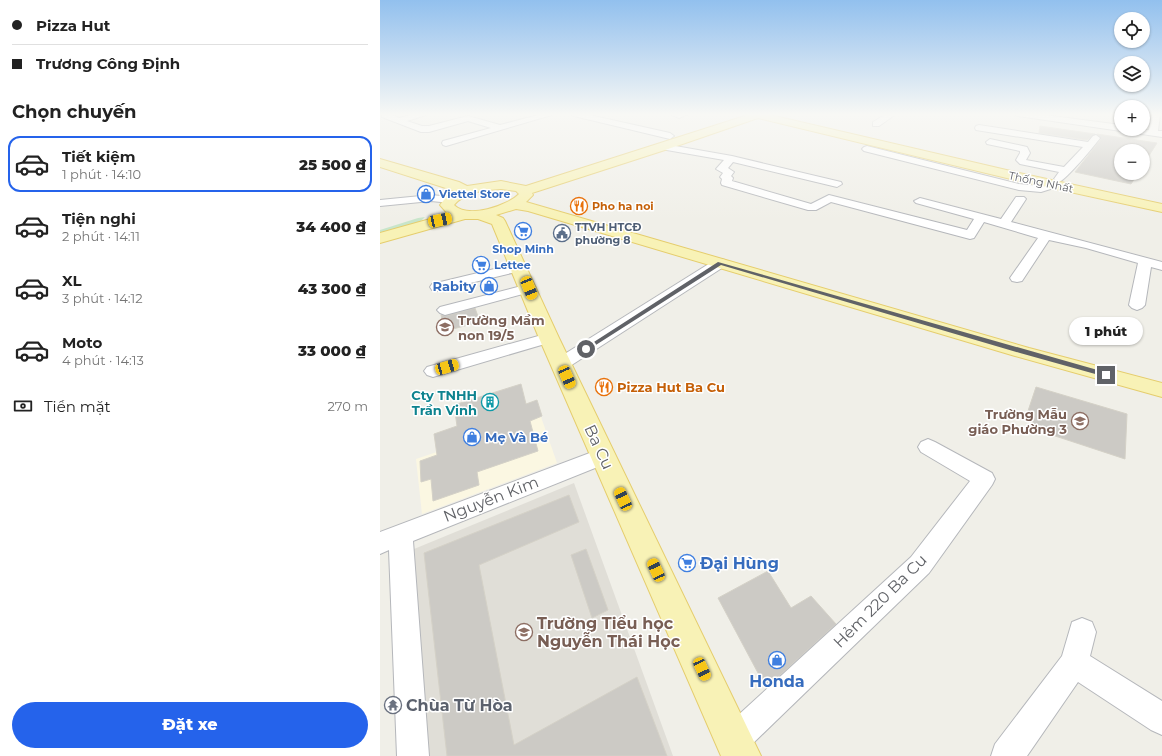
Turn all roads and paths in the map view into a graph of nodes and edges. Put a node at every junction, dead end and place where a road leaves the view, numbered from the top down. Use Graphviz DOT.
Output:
graph roads {
  1 [pos="635,149"];
  2 [pos="657,149"];
  3 [pos="677,149"];
  4 [pos="868,149"];
  5 [pos="914,149"];
  6 [pos="1022,149"];
  7 [pos="1087,149"];
  8 [pos="732,159"];
  9 [pos="380,163"];
  10 [pos="1060,178"];
  11 [pos="837,184"];
  12 [pos="466,191"];
  13 [pos="518,194"];
  14 [pos="1020,199"];
  15 [pos="1162,200"];
  16 [pos="920,201"];
  17 [pos="449,202"];
  18 [pos="380,203"];
  19 [pos="1162,208"];
  20 [pos="472,214"];
  21 [pos="981,217"];
  22 [pos="1004,224"];
  23 [pos="380,226"];
  24 [pos="1046,236"];
  25 [pos="380,238"];
  26 [pos="1145,261"];
  27 [pos="720,263"];
  28 [pos="1162,266"];
  29 [pos="524,277"];
  30 [pos="1017,278"];
  31 [pos="437,287"];
  32 [pos="1137,305"];
  33 [pos="445,310"];
  34 [pos="549,338"];
  35 [pos="561,364"];
  36 [pos="433,371"];
  37 [pos="1162,390"];
  38 [pos="928,447"];
  39 [pos="603,456"];
  40 [pos="390,539"];
  41 [pos="1082,632"];
  42 [pos="1074,663"];
  43 [pos="1162,719"];
  44 [pos="738,748"];
  45 [pos="413,756"];
  46 [pos="1008,756"];
  1 -- 13 [label="main road"];
  2 -- 13 [label="main road"];
  3 -- 8 [label="street"];
  4 -- 10 [label="street"];
  5 -- 10 [label="main road, Thống Nhất"];
  6 -- 10 [label="street"];
  7 -- 10 [label="street"];
  8 -- 11 [label="street"];
  8 -- 21 [label="street"];
  9 -- 12 [label="main road"];
  10 -- 15 [label="main road, Thống Nhất"];
  10 -- 19 [label="main road, Thống Nhất"];
  12 -- 13 [label="main road"];
  12 -- 17 [label="main road"];
  13 -- 20 [label="main road"];
  13 -- 27 [label="main road"];
  14 -- 22 [label="street"];
  16 -- 21 [label="street"];
  17 -- 18 [label="street"];
  17 -- 20 [label="main road, Ba Cu"];
  17 -- 23 [label="main road"];
  20 -- 25 [label="main road"];
  20 -- 29 [label="main road, Ba Cu"];
  21 -- 22 [label="street"];
  22 -- 24 [label="street"];
  24 -- 26 [label="street"];
  24 -- 30 [label="street"];
  26 -- 28 [label="street"];
  26 -- 32 [label="street"];
  27 -- 35 [label="street"];
  27 -- 37 [label="main road"];
  29 -- 31 [label="street"];
  29 -- 33 [label="street"];
  29 -- 34 [label="main road, Ba Cu"];
  34 -- 35 [label="main road, Ba Cu"];
  34 -- 36 [label="street"];
  35 -- 39 [label="main road, Ba Cu"];
  38 -- 44 [label="street, Hẻm 220 Ba Cu"];
  39 -- 40 [label="street, Nguyễn Kim"];
  39 -- 44 [label="main road, Ba Cu"];
  40 -- 45 [label="street"];
  41 -- 42 [label="street"];
  42 -- 43 [label="street"];
  42 -- 46 [label="street"];
}
